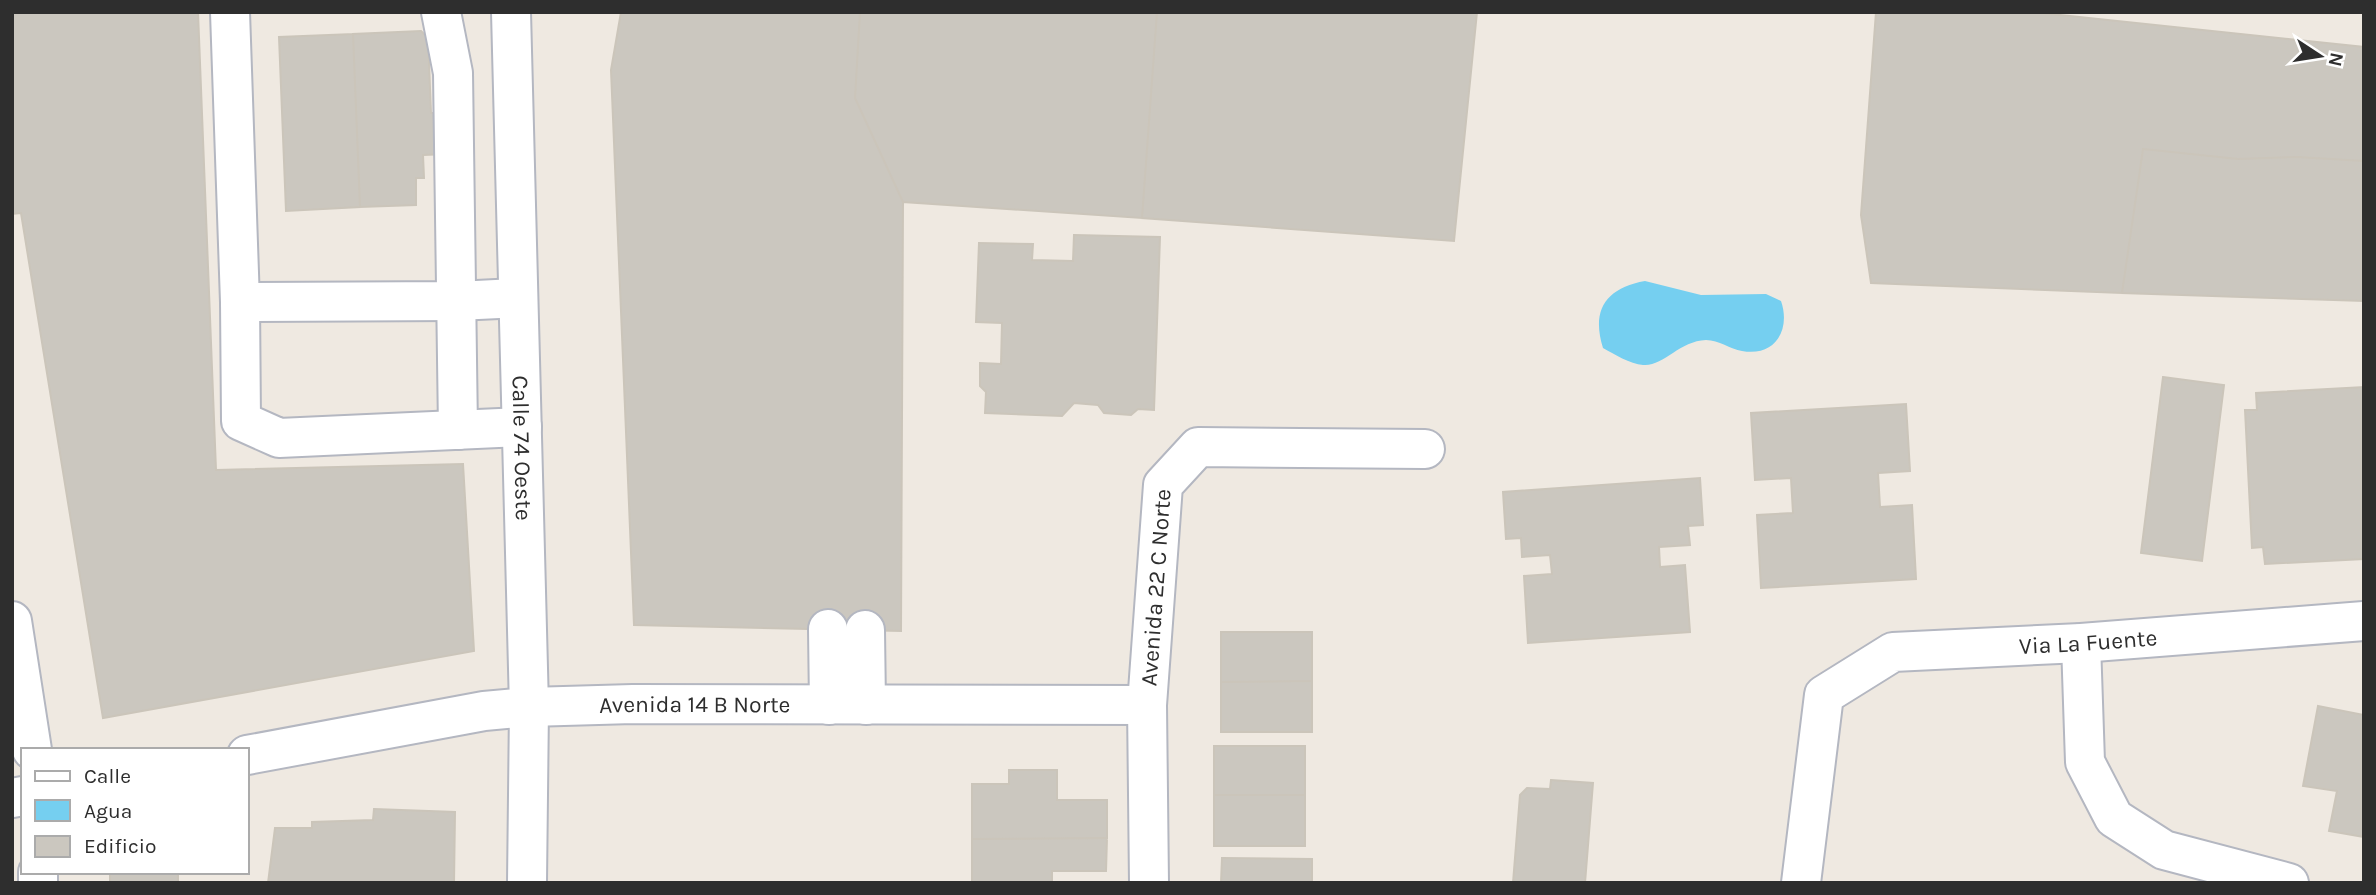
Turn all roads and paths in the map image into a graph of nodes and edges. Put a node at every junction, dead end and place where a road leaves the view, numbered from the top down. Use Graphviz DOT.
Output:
graph roads {
  1 [pos="230,12"];
  2 [pos="441,12"];
  3 [pos="511,12"];
  4 [pos="518,298"];
  5 [pos="457,301"];
  6 [pos="240,302"];
  7 [pos="522,427"];
  8 [pos="458,430"];
  9 [pos="1425,449"];
  10 [pos="12,621"];
  11 [pos="2364,621"];
  12 [pos="847,630"];
  13 [pos="2081,643"];
  14 [pos="847,705"];
  15 [pos="1147,705"];
  16 [pos="528,707"];
  17 [pos="32,748"];
  18 [pos="248,755"];
  19 [pos="527,883"];
  20 [pos="1149,883"];
  21 [pos="1801,883"];
  22 [pos="2289,883"];
  1 -- 6 [label="street"];
  2 -- 5 [label="street"];
  3 -- 4 [label="street, Calle 74 Oeste"];
  4 -- 5 [label="street"];
  4 -- 7 [label="street, Calle 74 Oeste"];
  5 -- 6 [label="street"];
  5 -- 8 [label="street"];
  6 -- 8 [label="street"];
  7 -- 8 [label="street"];
  7 -- 16 [label="street, Calle 74 Oeste"];
  9 -- 15 [label="street, Avenida 22 C Norte"];
  10 -- 17 [label="street"];
  11 -- 13 [label="street, Via La Fuente"];
  12 -- 14 [label="street"];
  13 -- 21 [label="street, Via La Fuente"];
  13 -- 22 [label="street"];
  14 -- 15 [label="street, Avenida 14 B Norte"];
  14 -- 16 [label="street, Avenida 14 B Norte"];
  15 -- 20 [label="street, Avenida 22 C Norte"];
  16 -- 18 [label="street, Avenida 14 B Norte"];
  16 -- 19 [label="street, Calle 74 Oeste"];
}
